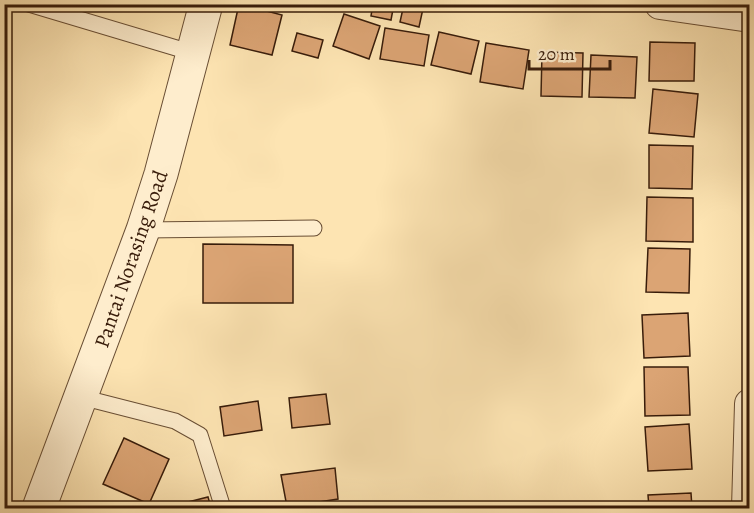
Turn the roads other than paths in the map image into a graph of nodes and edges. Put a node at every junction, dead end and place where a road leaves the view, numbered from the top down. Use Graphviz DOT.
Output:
graph roads {
  1 [pos="29,4"];
  2 [pos="206,4"];
  3 [pos="660,4"];
  4 [pos="750,17"];
  5 [pos="193,53"];
  6 [pos="314,228"];
  7 [pos="143,230"];
  8 [pos="81,397"];
  9 [pos="750,404"];
  10 [pos="748,494"];
  11 [pos="39,508"];
  12 [pos="223,508"];
  1 -- 5 [label="lane"];
  2 -- 5 [label="street, Pantai Norasing Road"];
  3 -- 4 [label="street"];
  5 -- 7 [label="street, Pantai Norasing Road"];
  6 -- 7 [label="lane"];
  7 -- 8 [label="street, Pantai Norasing Road"];
  8 -- 11 [label="street, Pantai Norasing Road"];
  8 -- 12 [label="lane"];
  9 -- 10 [label="street"];
}
